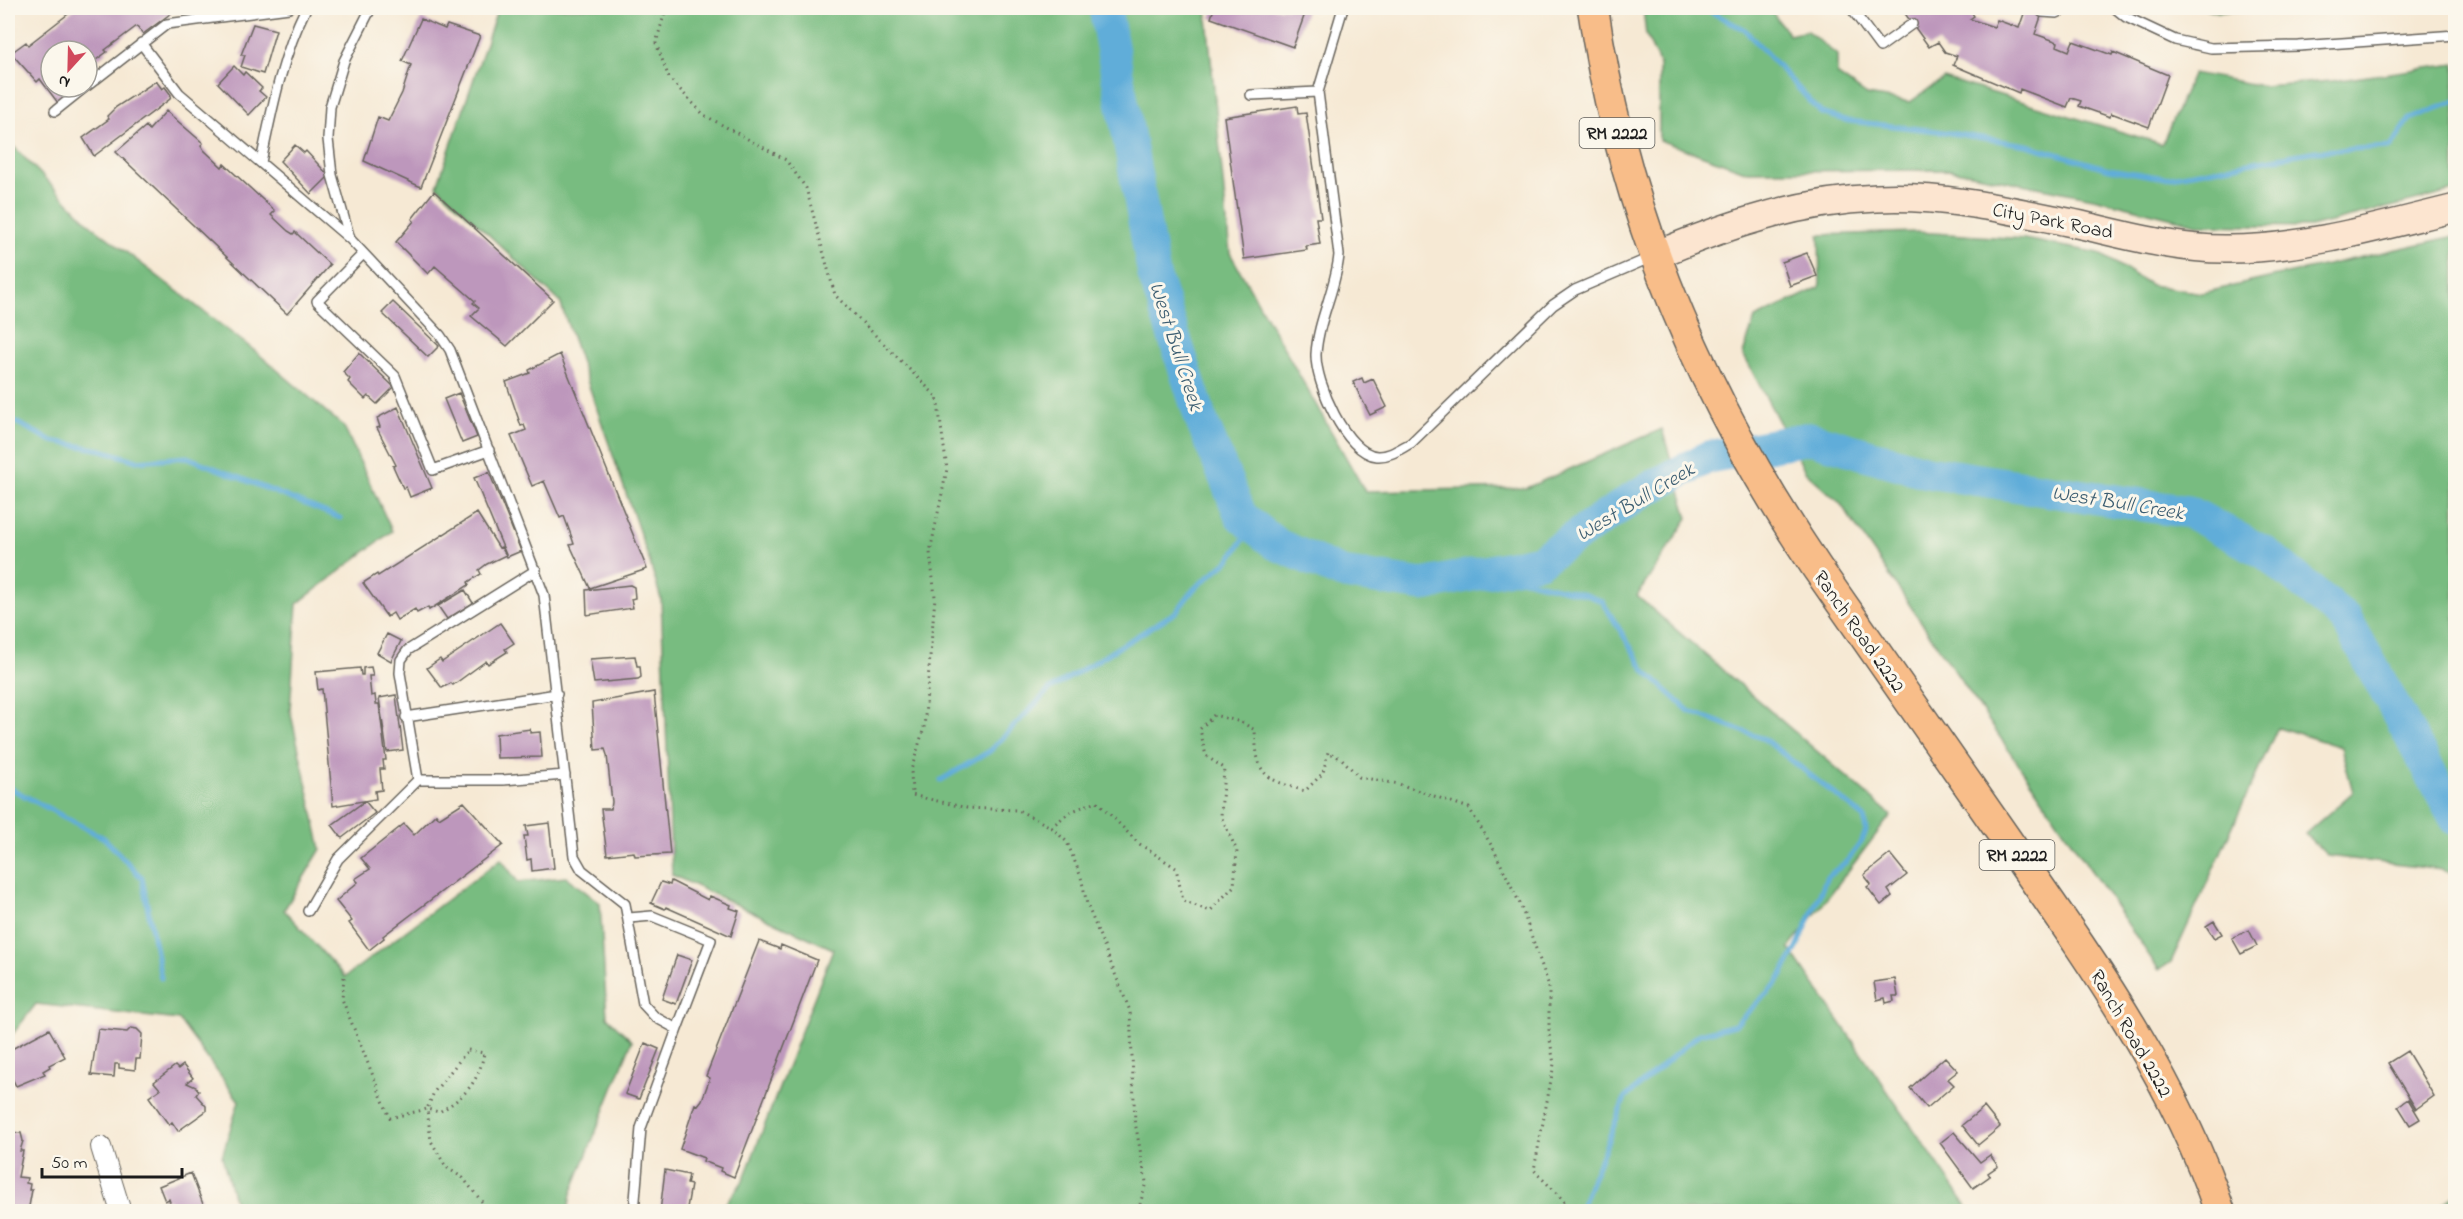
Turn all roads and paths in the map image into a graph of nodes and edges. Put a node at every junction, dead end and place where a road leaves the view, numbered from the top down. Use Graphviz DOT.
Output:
graph roads {
  1 [pos="289,8"];
  2 [pos="306,8"];
  3 [pos="371,8"];
  4 [pos="666,8"];
  5 [pos="1343,8"];
  6 [pos="1593,8"];
  7 [pos="1851,8"];
  8 [pos="2067,8"];
  9 [pos="2115,8"];
  10 [pos="2043,12"];
  11 [pos="1912,24"];
  12 [pos="2456,35"];
  13 [pos="141,43"];
  14 [pos="99,76"];
  15 [pos="1318,92"];
  16 [pos="1251,95"];
  17 [pos="70,99"];
  18 [pos="55,111"];
  19 [pos="261,162"];
  20 [pos="2456,208"];
  21 [pos="350,239"];
  22 [pos="363,254"];
  23 [pos="1654,256"];
  24 [pos="489,450"];
  25 [pos="536,570"];
  26 [pos="556,694"];
  27 [pos="406,717"];
  28 [pos="565,775"];
  29 [pos="418,780"];
  30 [pos="1052,827"];
  31 [pos="308,911"];
  32 [pos="629,918"];
  33 [pos="344,977"];
  34 [pos="676,1029"];
  35 [pos="427,1109"];
  36 [pos="101,1147"];
  37 [pos="121,1212"];
  38 [pos="490,1212"];
  39 [pos="634,1212"];
  40 [pos="1138,1212"];
  41 [pos="1565,1212"];
  42 [pos="2220,1212"];
  1 -- 13 [label="lane"];
  2 -- 19 [label="lane"];
  3 -- 21 [label="lane"];
  4 -- 30 [label="path"];
  5 -- 15 [label="lane"];
  6 -- 23 [label="main road, Ranch Road 2222 / RM 2222"];
  7 -- 11 [label="lane"];
  8 -- 10 [label="lane"];
  9 -- 12 [label="lane"];
  13 -- 14 [label="lane"];
  13 -- 19 [label="lane"];
  15 -- 16 [label="lane"];
  15 -- 23 [label="lane"];
  17 -- 18 [label="lane"];
  19 -- 21 [label="lane"];
  20 -- 23 [label="street, City Park Road"];
  21 -- 22 [label="lane"];
  22 -- 24 [label="lane"];
  22 -- 24 [label="lane"];
  23 -- 42 [label="main road, Ranch Road 2222 / RM 2222"];
  24 -- 25 [label="lane"];
  25 -- 26 [label="lane"];
  25 -- 27 [label="lane"];
  26 -- 27 [label="lane"];
  26 -- 28 [label="lane"];
  27 -- 29 [label="lane"];
  28 -- 29 [label="lane"];
  28 -- 32 [label="lane"];
  29 -- 31 [label="lane"];
  30 -- 40 [label="path"];
  30 -- 41 [label="path"];
  32 -- 34 [label="lane"];
  32 -- 34 [label="lane"];
  33 -- 35 [label="path"];
  34 -- 39 [label="lane"];
  35 -- 35 [label="path"];
  35 -- 38 [label="path"];
  36 -- 37 [label="street"];
}
